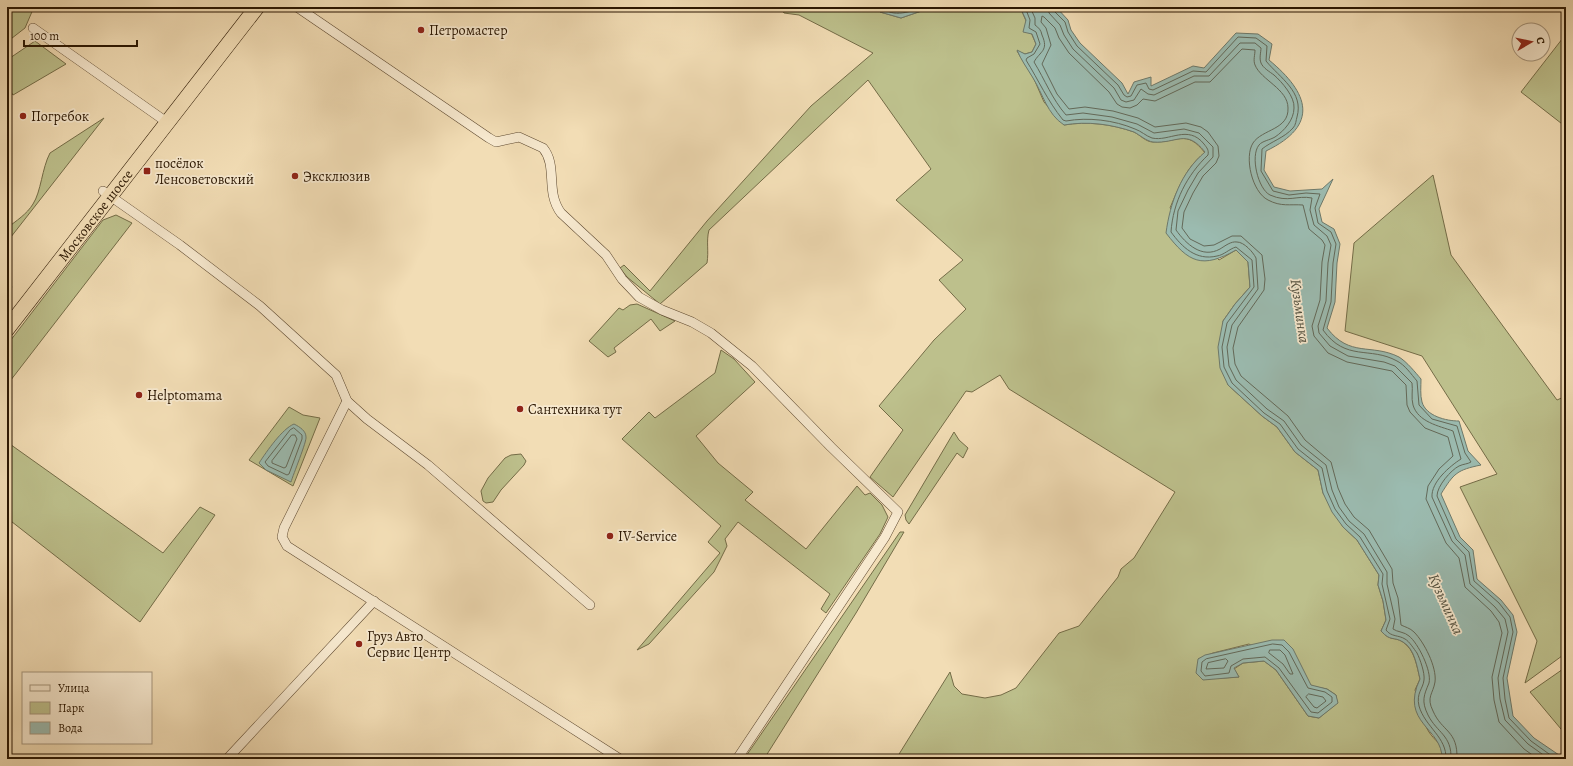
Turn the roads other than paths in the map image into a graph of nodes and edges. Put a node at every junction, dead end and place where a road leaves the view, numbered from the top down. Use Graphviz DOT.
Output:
graph roads {
  1 [pos="246,7"];
  2 [pos="257,7"];
  3 [pos="297,7"];
  4 [pos="33,28"];
  5 [pos="164,120"];
  6 [pos="107,194"];
  7 [pos="7,315"];
  8 [pos="7,329"];
  9 [pos="347,400"];
  10 [pos="374,601"];
  11 [pos="590,605"];
  12 [pos="227,759"];
  13 [pos="620,759"];
  14 [pos="737,759"];
  1 -- 5 [label="highway, Московское шоссе"];
  2 -- 5 [label="highway, Московское шоссе"];
  3 -- 14 [label="street"];
  4 -- 5 [label="street"];
  5 -- 6 [label="highway, Московское шоссе"];
  6 -- 7 [label="highway, Московское шоссе"];
  6 -- 8 [label="highway, Московское шоссе"];
  6 -- 9 [label="street"];
  9 -- 10 [label="street"];
  9 -- 11 [label="street"];
  10 -- 12 [label="street"];
  10 -- 13 [label="street"];
}
